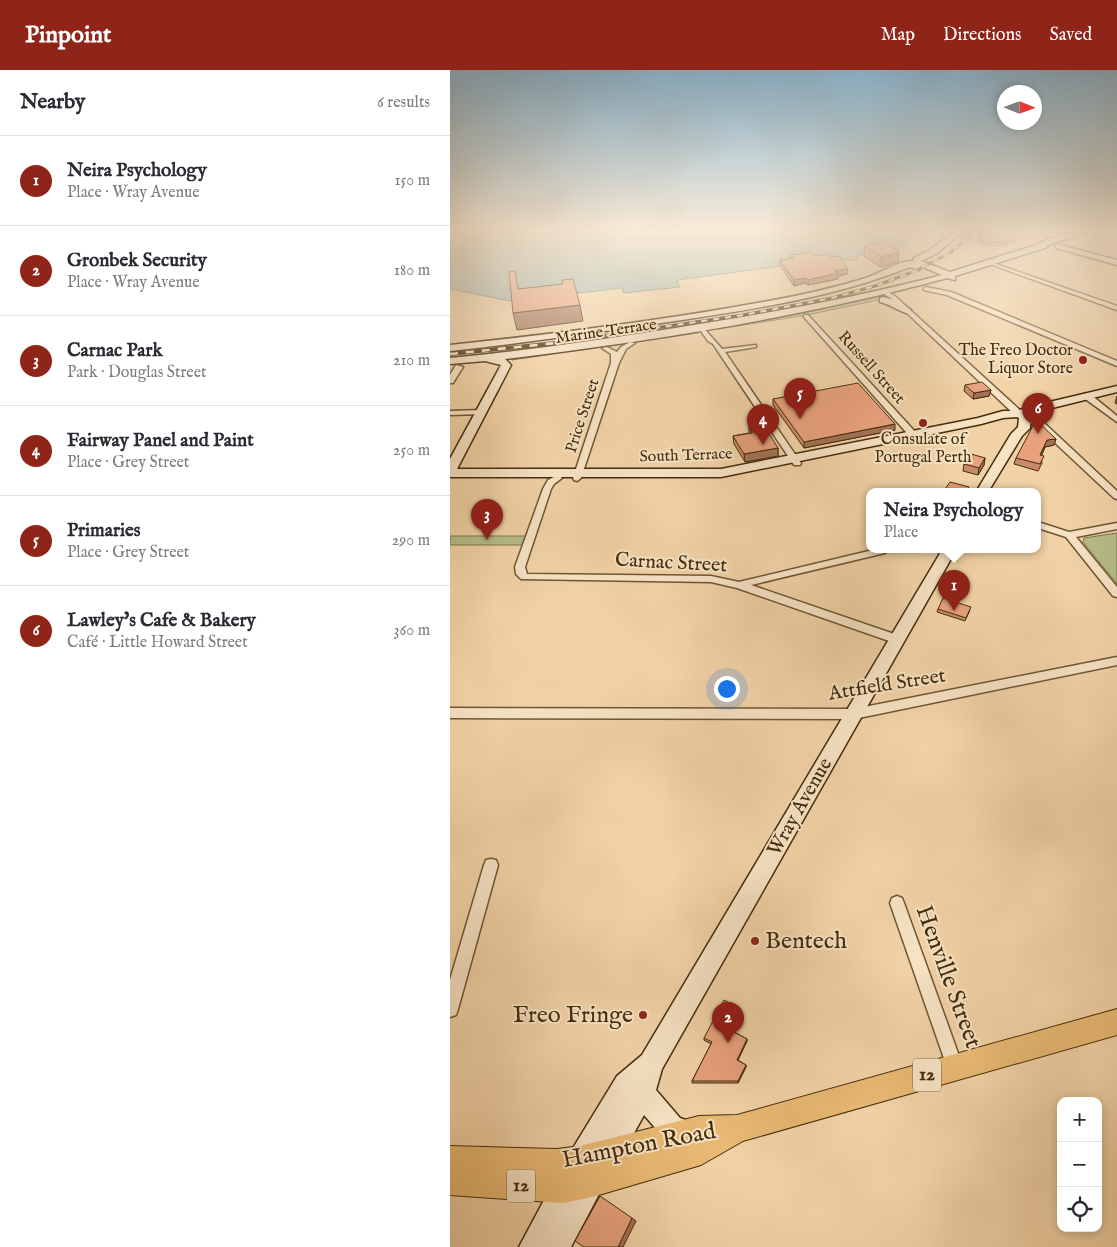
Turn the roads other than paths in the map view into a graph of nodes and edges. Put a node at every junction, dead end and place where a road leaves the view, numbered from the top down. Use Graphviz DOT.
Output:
graph roads {
  1 [pos="849,285"];
  2 [pos="915,285"];
  3 [pos="934,285"];
  4 [pos="1054,285"];
  5 [pos="926,289"];
  6 [pos="884,296"];
  7 [pos="894,298"];
  8 [pos="1117,308"];
  9 [pos="906,310"];
  10 [pos="806,316"];
  11 [pos="706,330"];
  12 [pos="632,343"];
  13 [pos="754,346"];
  14 [pos="450,348"];
  15 [pos="605,348"];
  16 [pos="721,351"];
  17 [pos="520,357"];
  18 [pos="504,362"];
  19 [pos="615,362"];
  20 [pos="488,364"];
  21 [pos="1117,364"];
  22 [pos="452,365"];
  23 [pos="497,376"];
  24 [pos="450,381"];
  25 [pos="1117,388"];
  26 [pos="1117,392"];
  27 [pos="1089,398"];
  28 [pos="477,412"];
  29 [pos="450,413"];
  30 [pos="1018,420"];
  31 [pos="1117,420"];
  32 [pos="915,437"];
  33 [pos="450,454"];
  34 [pos="796,461"];
  35 [pos="450,472"];
  36 [pos="578,476"];
  37 [pos="558,478"];
  38 [pos="450,479"];
  39 [pos="984,488"];
  40 [pos="1117,496"];
  41 [pos="1041,525"];
  42 [pos="1117,526"];
  43 [pos="1070,535"];
  44 [pos="872,553"];
  45 [pos="947,553"];
  46 [pos="525,578"];
  47 [pos="739,585"];
  48 [pos="1117,594"];
  49 [pos="896,639"];
  50 [pos="1117,661"];
  51 [pos="450,713"];
  52 [pos="854,714"];
  53 [pos="491,865"];
  54 [pos="897,903"];
  55 [pos="450,1008"];
  56 [pos="1117,1022"];
  57 [pos="651,1064"];
  58 [pos="955,1067"];
  59 [pos="642,1093"];
  60 [pos="737,1129"];
  61 [pos="687,1133"];
  62 [pos="609,1153"];
  63 [pos="450,1160"];
  64 [pos="586,1172"];
  65 [pos="450,1181"];
  66 [pos="564,1189"];
  67 [pos="533,1247"];
  68 [pos="556,1247"];
  1 -- 14 [label="street"];
  2 -- 6 [label="street, Marine Terrace"];
  3 -- 5 [label="street, Marine Terrace"];
  4 -- 8 [label="street"];
  5 -- 7 [label="street, Marine Terrace"];
  5 -- 21 [label="street"];
  6 -- 7 [label="street, Marine Terrace"];
  6 -- 9 [label="street"];
  6 -- 10 [label="street, Marine Terrace"];
  6 -- 11 [label="street, Marine Terrace"];
  7 -- 9 [label="street"];
  9 -- 30 [label="street"];
  10 -- 11 [label="street, Marine Terrace"];
  10 -- 32 [label="street, Russell Street"];
  11 -- 12 [label="street, Marine Terrace"];
  11 -- 16 [label="street"];
  11 -- 17 [label="street, Marine Terrace"];
  12 -- 15 [label="street, Marine Terrace"];
  12 -- 19 [label="street, Price Street"];
  13 -- 16 [label="street"];
  15 -- 17 [label="street, Marine Terrace"];
  15 -- 19 [label="street, Price Street"];
  16 -- 34 [label="street"];
  17 -- 18 [label="street, Marine Terrace"];
  17 -- 22 [label="street, Marine Terrace"];
  17 -- 23 [label="street"];
  18 -- 20 [label="street, Marine Terrace"];
  18 -- 22 [label="street"];
  18 -- 23 [label="street"];
  19 -- 36 [label="street, Price Street"];
  20 -- 22 [label="street, Marine Terrace"];
  20 -- 23 [label="street"];
  22 -- 24 [label="street"];
  23 -- 28 [label="street"];
  25 -- 27 [label="main road, South Terrace"];
  26 -- 27 [label="street, South Terrace"];
  27 -- 30 [label="street, South Terrace"];
  27 -- 31 [label="street"];
  28 -- 29 [label="street"];
  28 -- 33 [label="main road"];
  28 -- 35 [label="street"];
  30 -- 32 [label="street, South Terrace"];
  30 -- 39 [label="street"];
  30 -- 40 [label="street"];
  32 -- 34 [label="street, South Terrace"];
  34 -- 36 [label="street, South Terrace"];
  35 -- 36 [label="street, South Terrace"];
  36 -- 37 [label="street, South Terrace"];
  37 -- 38 [label="street, South Terrace"];
  37 -- 46 [label="street"];
  41 -- 43 [label="street"];
  42 -- 43 [label="street"];
  43 -- 48 [label="street"];
  44 -- 47 [label="street"];
  45 -- 49 [label="street, Wray Avenue"];
  46 -- 47 [label="street, Carnac Street"];
  47 -- 49 [label="street, Carnac Street"];
  49 -- 52 [label="street, Wray Avenue"];
  50 -- 52 [label="street, Attfield Street"];
  51 -- 52 [label="street, Attfield Street"];
  52 -- 57 [label="street, Wray Avenue"];
  53 -- 55 [label="street"];
  54 -- 58 [label="street, Henville Street"];
  56 -- 58 [label="main road, Hampton Road / 12"];
  57 -- 59 [label="street, Wray Avenue"];
  57 -- 64 [label="street, Wray Avenue"];
  58 -- 60 [label="main road, Hampton Road / 12"];
  59 -- 61 [label="main road"];
  59 -- 62 [label="street, Wray Avenue"];
  60 -- 61 [label="main road, Hampton Road / 12"];
  60 -- 64 [label="main road, Hampton Road / 12"];
  61 -- 62 [label="main road, Hampton Road / 12"];
  62 -- 64 [label="main road, Hampton Road / 12"];
  63 -- 64 [label="main road, Hampton Road / 12"];
  64 -- 66 [label="main road, Hampton Road / 12"];
  64 -- 68 [label="street, Wray Avenue"];
  65 -- 66 [label="main road, Hampton Road / 12"];
  66 -- 67 [label="street"];
}
